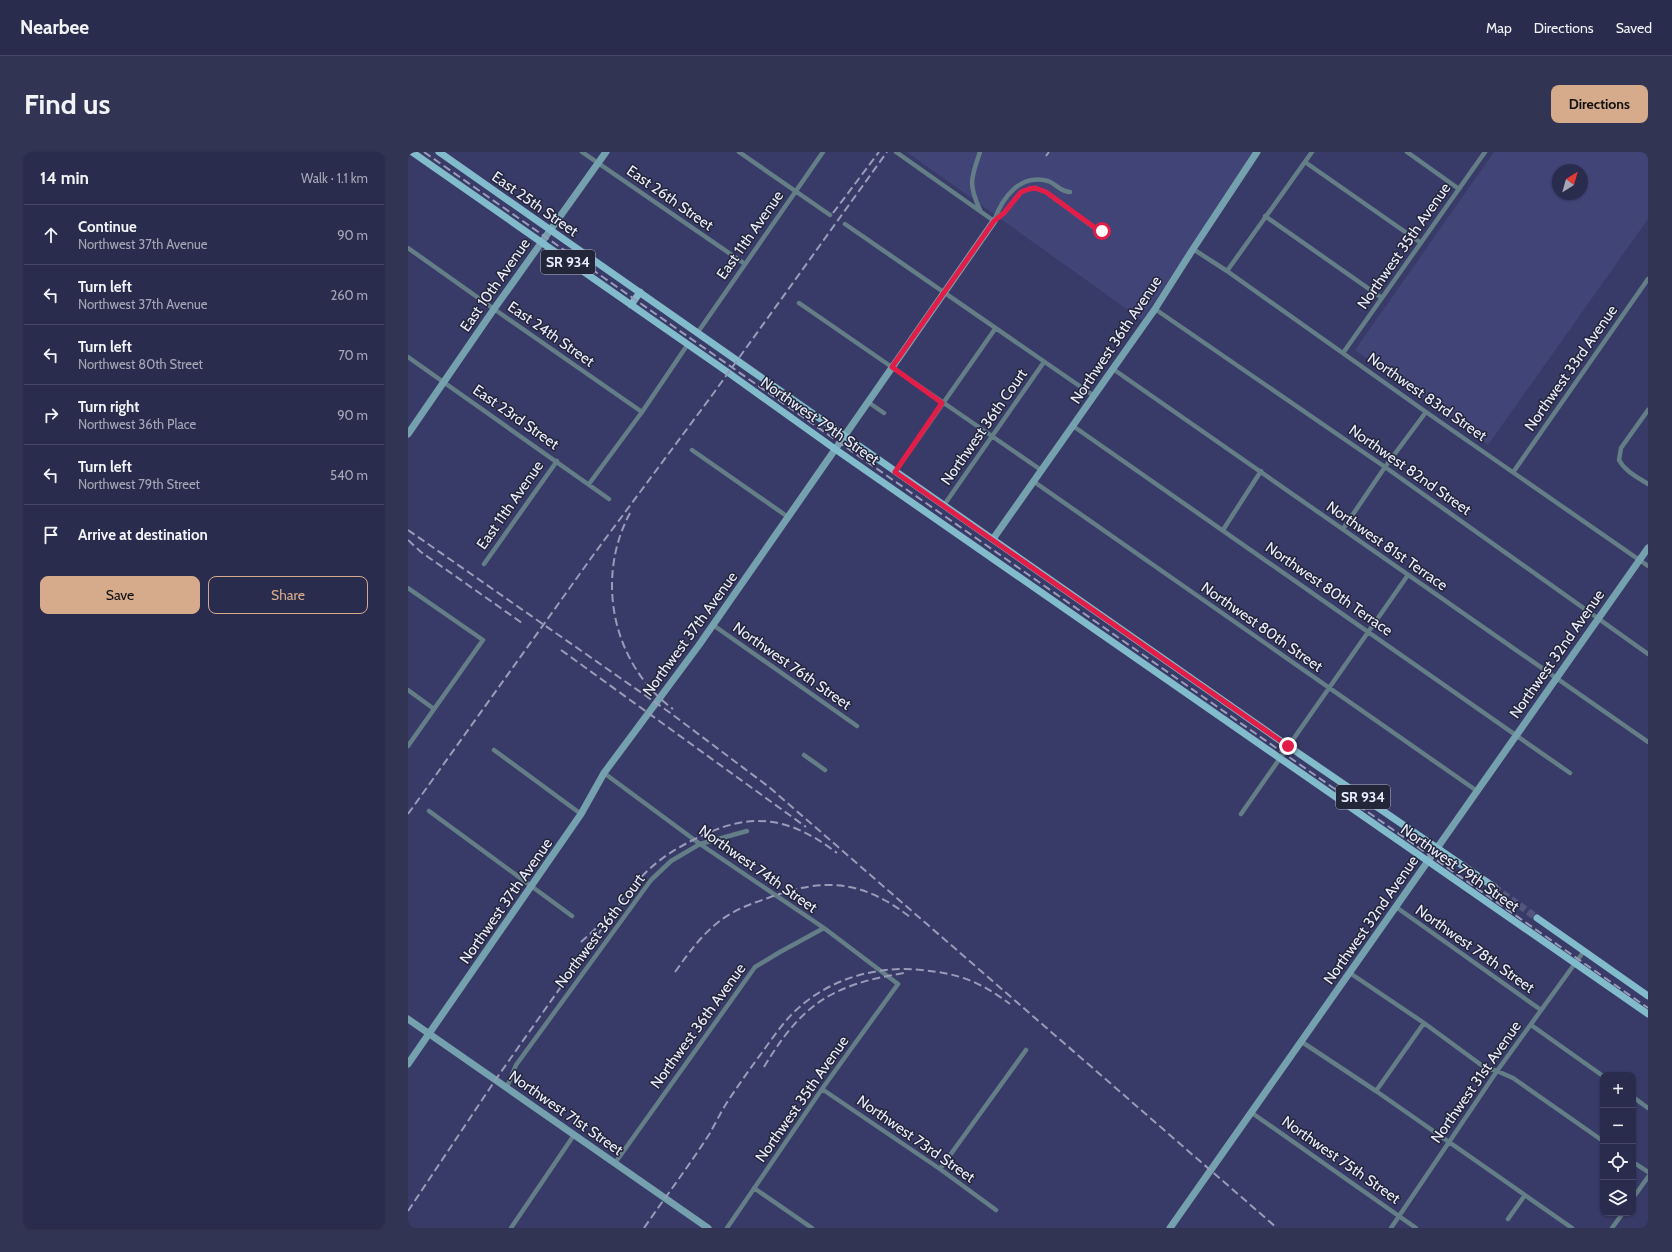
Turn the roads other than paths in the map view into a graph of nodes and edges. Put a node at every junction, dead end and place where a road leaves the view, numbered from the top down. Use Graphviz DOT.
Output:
graph roads {
  1 [pos="412,152"];
  2 [pos="439,152"];
  3 [pos="582,152"];
  4 [pos="606,152"];
  5 [pos="739,152"];
  6 [pos="823,152"];
  7 [pos="896,152"];
  8 [pos="980,152"];
  9 [pos="1257,152"];
  10 [pos="1312,152"];
  11 [pos="1407,152"];
  12 [pos="1484,152"];
  13 [pos="1305,162"];
  14 [pos="598,163"];
  15 [pos="1459,189"];
  16 [pos="795,191"];
  17 [pos="1070,192"];
  18 [pos="980,211"];
  19 [pos="830,215"];
  20 [pos="1265,216"];
  21 [pos="994,221"];
  22 [pos="845,224"];
  23 [pos="550,230"];
  24 [pos="1104,231"];
  25 [pos="541,243"];
  26 [pos="1421,243"];
  27 [pos="408,248"];
  28 [pos="1193,249"];
  29 [pos="744,264"];
  30 [pos="1228,271"];
  31 [pos="1648,279"];
  32 [pos="640,292"];
  33 [pos="944,293"];
  34 [pos="1382,298"];
  35 [pos="799,302"];
  36 [pos="631,305"];
  37 [pos="494,309"];
  38 [pos="1155,309"];
  39 [pos="995,329"];
  40 [pos="698,332"];
  41 [pos="688,344"];
  42 [pos="1343,353"];
  43 [pos="408,357"];
  44 [pos="735,358"];
  45 [pos="1044,362"];
  46 [pos="892,367"];
  47 [pos="1113,369"];
  48 [pos="444,382"];
  49 [pos="1094,396"];
  50 [pos="868,402"];
  51 [pos="942,403"];
  52 [pos="1648,410"];
  53 [pos="642,412"];
  54 [pos="1426,412"];
  55 [pos="884,413"];
  56 [pos="1073,426"];
  57 [pos="408,434"];
  58 [pos="844,436"];
  59 [pos="992,437"];
  60 [pos="835,449"];
  61 [pos="692,450"];
  62 [pos="557,461"];
  63 [pos="1385,467"];
  64 [pos="1041,470"];
  65 [pos="1261,471"];
  66 [pos="1514,471"];
  67 [pos="895,472"];
  68 [pos="1033,481"];
  69 [pos="589,484"];
  70 [pos="1648,484"];
  71 [pos="609,499"];
  72 [pos="944,505"];
  73 [pos="788,517"];
  74 [pos="1343,529"];
  75 [pos="1222,530"];
  76 [pos="993,539"];
  77 [pos="1648,548"];
  78 [pos="1640,560"];
  79 [pos="484,564"];
  80 [pos="1648,566"];
  81 [pos="1408,575"];
  82 [pos="408,588"];
  83 [pos="1598,619"];
  84 [pos="713,625"];
  85 [pos="1369,632"];
  86 [pos="1648,654"];
  87 [pos="1556,678"];
  88 [pos="1329,688"];
  89 [pos="408,690"];
  90 [pos="434,709"];
  91 [pos="857,726"];
  92 [pos="1517,734"];
  93 [pos="1648,742"];
  94 [pos="408,746"];
  95 [pos="1288,746"];
  96 [pos="494,750"];
  97 [pos="804,755"];
  98 [pos="1280,758"];
  99 [pos="825,770"];
  100 [pos="1570,773"];
  101 [pos="604,774"];
  102 [pos="1477,791"];
  103 [pos="429,811"];
  104 [pos="582,814"];
  105 [pos="1241,814"];
  106 [pos="747,831"];
  107 [pos="700,844"];
  108 [pos="1438,848"];
  109 [pos="1429,860"];
  110 [pos="532,886"];
  111 [pos="1494,887"];
  112 [pos="1396,907"];
  113 [pos="572,916"];
  114 [pos="1538,918"];
  115 [pos="824,928"];
  116 [pos="1584,951"];
  117 [pos="1574,964"];
  118 [pos="1350,973"];
  119 [pos="898,984"];
  120 [pos="1648,996"];
  121 [pos="1541,1010"];
  122 [pos="1648,1014"];
  123 [pos="408,1019"];
  124 [pos="1424,1023"];
  125 [pos="1531,1025"];
  126 [pos="429,1034"];
  127 [pos="1302,1042"];
  128 [pos="1026,1050"];
  129 [pos="408,1064"];
  130 [pos="1497,1071"];
  131 [pos="1600,1074"];
  132 [pos="507,1087"];
  133 [pos="822,1089"];
  134 [pos="1376,1091"];
  135 [pos="1636,1099"];
  136 [pos="1648,1108"];
  137 [pos="1252,1113"];
  138 [pos="574,1135"];
  139 [pos="1600,1139"];
  140 [pos="1449,1142"];
  141 [pos="615,1164"];
  142 [pos="1636,1164"];
  143 [pos="940,1169"];
  144 [pos="1648,1172"];
  145 [pos="1648,1177"];
  146 [pos="754,1188"];
  147 [pos="1636,1194"];
  148 [pos="1525,1195"];
  149 [pos="996,1210"];
  150 [pos="1399,1216"];
  151 [pos="1621,1216"];
  152 [pos="1508,1219"];
  153 [pos="511,1228"];
  154 [pos="708,1228"];
  155 [pos="727,1228"];
  156 [pos="812,1228"];
  157 [pos="1170,1228"];
  158 [pos="1391,1228"];
  159 [pos="1416,1228"];
  160 [pos="1572,1228"];
  161 [pos="1612,1228"];
  1 -- 25 [label="main road, SR 934"];
  2 -- 23 [label="main road, East 25th Street / SR 934"];
  3 -- 14 [label="street, East 26th Street"];
  4 -- 14 [label="street, East 10th Avenue"];
  5 -- 16 [label="street"];
  6 -- 16 [label="street, East 11th Avenue"];
  7 -- 18 [label="street"];
  8 -- 18 [label="street"];
  9 -- 28 [label="street, Northwest 36th Avenue"];
  10 -- 13 [label="street"];
  11 -- 15 [label="street"];
  12 -- 15 [label="street, Northwest 35th Avenue"];
  13 -- 20 [label="street"];
  13 -- 26 [label="street"];
  14 -- 23 [label="street, East 10th Avenue"];
  14 -- 29 [label="street, East 26th Street"];
  15 -- 26 [label="street, Northwest 35th Avenue"];
  16 -- 19 [label="street"];
  16 -- 29 [label="street, East 11th Avenue"];
  17 -- 21 [label="street, Northwest 37th Avenue"];
  18 -- 21 [label="street"];
  20 -- 30 [label="street"];
  20 -- 34 [label="street"];
  21 -- 24 [label="street, Northwest 37th Avenue"];
  21 -- 33 [label="street, Northwest 37th Avenue"];
  22 -- 33 [label="street"];
  23 -- 25 [label="street, East 10th Avenue"];
  23 -- 32 [label="main road, East 25th Street / SR 934"];
  25 -- 36 [label="main road, SR 934"];
  25 -- 37 [label="street, East 10th Avenue"];
  26 -- 34 [label="street, Northwest 35th Avenue"];
  27 -- 37 [label="street, East 24th Street"];
  28 -- 30 [label="street, Northwest 83rd Street"];
  28 -- 38 [label="street, Northwest 36th Avenue"];
  29 -- 40 [label="street, East 11th Avenue"];
  30 -- 42 [label="street, Northwest 83rd Street"];
  31 -- 66 [label="street, Northwest 33rd Avenue"];
  32 -- 36 [label="main road"];
  32 -- 40 [label="main road, East 25th Street / SR 934"];
  33 -- 39 [label="street"];
  33 -- 46 [label="street, Northwest 37th Avenue"];
  34 -- 42 [label="street, Northwest 35th Avenue"];
  35 -- 46 [label="street"];
  36 -- 41 [label="main road, SR 934"];
  37 -- 48 [label="street, East 10th Avenue"];
  37 -- 53 [label="street, East 24th Street"];
  38 -- 47 [label="street, Northwest 36th Avenue"];
  38 -- 63 [label="street, Northwest 82nd Street"];
  39 -- 45 [label="street"];
  39 -- 51 [label="street"];
  40 -- 44 [label="main road, East 25th Street / SR 934"];
  41 -- 53 [label="street"];
  41 -- 60 [label="main road, Northwest 79th Street / SR 934"];
  42 -- 54 [label="street, Northwest 83rd Street"];
  43 -- 48 [label="street, East 23rd Street"];
  44 -- 58 [label="main road, Northwest 79th Street / SR 934"];
  45 -- 49 [label="street"];
  45 -- 59 [label="street, Northwest 36th Court"];
  46 -- 50 [label="street, Northwest 37th Avenue"];
  46 -- 51 [label="street"];
  47 -- 49 [label="street, Northwest 36th Avenue"];
  47 -- 65 [label="street, Northwest 81st Terrace"];
  48 -- 57 [label="street, East 10th Avenue"];
  48 -- 62 [label="street, East 23rd Street"];
  49 -- 56 [label="street, Northwest 36th Avenue"];
  50 -- 55 [label="street"];
  50 -- 58 [label="street, Northwest 37th Avenue"];
  51 -- 59 [label="street"];
  51 -- 67 [label="street"];
  52 -- 70 [label="street"];
  53 -- 69 [label="street"];
  54 -- 63 [label="street"];
  54 -- 66 [label="street, Northwest 83rd Street"];
  56 -- 64 [label="street, Northwest 36th Avenue"];
  56 -- 75 [label="street, Northwest 80th Terrace"];
  58 -- 60 [label="street, Northwest 37th Avenue"];
  58 -- 67 [label="main road, Northwest 79th Street / SR 934"];
  59 -- 64 [label="street"];
  59 -- 72 [label="street, Northwest 36th Court"];
  60 -- 73 [label="street, Northwest 37th Avenue"];
  60 -- 98 [label="main road, Northwest 79th Street / SR 934"];
  61 -- 73 [label="street"];
  62 -- 69 [label="street, East 23rd Street"];
  62 -- 79 [label="street, East 11th Avenue"];
  63 -- 74 [label="street"];
  63 -- 83 [label="street, Northwest 82nd Street"];
  64 -- 68 [label="street, Northwest 36th Avenue"];
  65 -- 74 [label="street, Northwest 81st Terrace"];
  65 -- 75 [label="street"];
  66 -- 78 [label="street, Northwest 83rd Street"];
  67 -- 72 [label="main road, Northwest 79th Street / SR 934"];
  68 -- 76 [label="street, Northwest 36th Avenue"];
  68 -- 88 [label="street, Northwest 80th Street"];
  69 -- 71 [label="street, East 23rd Street"];
  72 -- 76 [label="main road, Northwest 79th Street / SR 934"];
  73 -- 84 [label="street, Northwest 37th Avenue"];
  74 -- 81 [label="street, Northwest 81st Terrace"];
  75 -- 85 [label="street, Northwest 80th Terrace"];
  76 -- 95 [label="main road, Northwest 79th Street / SR 934"];
  77 -- 78 [label="street, Northwest 32nd Avenue"];
  78 -- 80 [label="street, Northwest 83rd Street"];
  78 -- 83 [label="street, Northwest 32nd Avenue"];
  81 -- 85 [label="street"];
  81 -- 87 [label="street, Northwest 81st Terrace"];
  82 -- 90 [label="street"];
  83 -- 86 [label="street, Northwest 82nd Street"];
  83 -- 87 [label="street, Northwest 32nd Avenue"];
  84 -- 91 [label="street, Northwest 76th Street"];
  84 -- 101 [label="street, Northwest 37th Avenue"];
  85 -- 88 [label="street"];
  85 -- 92 [label="street, Northwest 80th Terrace"];
  87 -- 92 [label="street, Northwest 32nd Avenue"];
  87 -- 93 [label="street, Northwest 81st Terrace"];
  88 -- 95 [label="street"];
  88 -- 102 [label="street, Northwest 80th Street"];
  89 -- 90 [label="street"];
  90 -- 94 [label="street"];
  92 -- 100 [label="street, Northwest 80th Terrace"];
  92 -- 102 [label="street, Northwest 32nd Avenue"];
  95 -- 98 [label="street"];
  95 -- 108 [label="main road, Northwest 79th Street / SR 934"];
  96 -- 104 [label="street"];
  97 -- 99 [label="street"];
  98 -- 105 [label="street"];
  98 -- 109 [label="main road, Northwest 79th Street / SR 934"];
  101 -- 104 [label="street, Northwest 37th Avenue"];
  101 -- 107 [label="street, Northwest 74th Street"];
  102 -- 108 [label="street, Northwest 32nd Avenue"];
  103 -- 110 [label="street"];
  104 -- 110 [label="street, Northwest 37th Avenue"];
  106 -- 107 [label="street, Northwest 36th Court"];
  107 -- 115 [label="street, Northwest 74th Street"];
  107 -- 132 [label="street, Northwest 36th Court"];
  108 -- 109 [label="street, Northwest 32nd Avenue"];
  108 -- 111 [label="main road, Northwest 79th Street / SR 934"];
  109 -- 112 [label="street, Northwest 32nd Avenue"];
  109 -- 117 [label="main road, Northwest 79th Street / SR 934"];
  110 -- 113 [label="street"];
  110 -- 126 [label="street, Northwest 37th Avenue"];
  112 -- 118 [label="street, Northwest 32nd Avenue"];
  112 -- 121 [label="street, Northwest 78th Street"];
  114 -- 116 [label="main road, Northwest 79th Street"];
  115 -- 119 [label="street, Northwest 74th Street"];
  115 -- 141 [label="street, Northwest 36th Avenue"];
  116 -- 117 [label="street, Northwest 31st Avenue"];
  116 -- 120 [label="main road, Northwest 79th Street"];
  117 -- 121 [label="street, Northwest 31st Avenue"];
  117 -- 122 [label="main road, Northwest 79th Street / SR 934"];
  118 -- 124 [label="street"];
  118 -- 127 [label="street, Northwest 32nd Avenue"];
  119 -- 133 [label="street, Northwest 35th Avenue"];
  121 -- 125 [label="street, Northwest 31st Avenue"];
  123 -- 126 [label="street, Northwest 71st Street"];
  124 -- 130 [label="street"];
  124 -- 134 [label="street"];
  125 -- 130 [label="street, Northwest 31st Avenue"];
  125 -- 131 [label="street"];
  126 -- 129 [label="street, Northwest 37th Avenue"];
  126 -- 132 [label="street, Northwest 71st Street"];
  127 -- 134 [label="street"];
  127 -- 137 [label="street, Northwest 32nd Avenue"];
  128 -- 143 [label="street"];
  130 -- 139 [label="street"];
  130 -- 140 [label="street, Northwest 31st Avenue"];
  132 -- 138 [label="street, Northwest 71st Street"];
  133 -- 143 [label="street, Northwest 73rd Street"];
  133 -- 146 [label="street, Northwest 35th Avenue"];
  134 -- 140 [label="street"];
  135 -- 136 [label="street"];
  137 -- 150 [label="street, Northwest 75th Street"];
  137 -- 157 [label="street, Northwest 32nd Avenue"];
  138 -- 141 [label="street, Northwest 71st Street"];
  138 -- 153 [label="street"];
  140 -- 148 [label="street"];
  140 -- 150 [label="street, Northwest 31st Avenue"];
  141 -- 154 [label="street, Northwest 71st Street"];
  142 -- 144 [label="street"];
  143 -- 149 [label="street, Northwest 73rd Street"];
  145 -- 147 [label="street"];
  146 -- 155 [label="street, Northwest 35th Avenue"];
  146 -- 156 [label="street"];
  148 -- 152 [label="street"];
  148 -- 160 [label="street"];
  150 -- 158 [label="street, Northwest 31st Avenue"];
  150 -- 159 [label="street, Northwest 75th Street"];
  151 -- 161 [label="street"];
}
